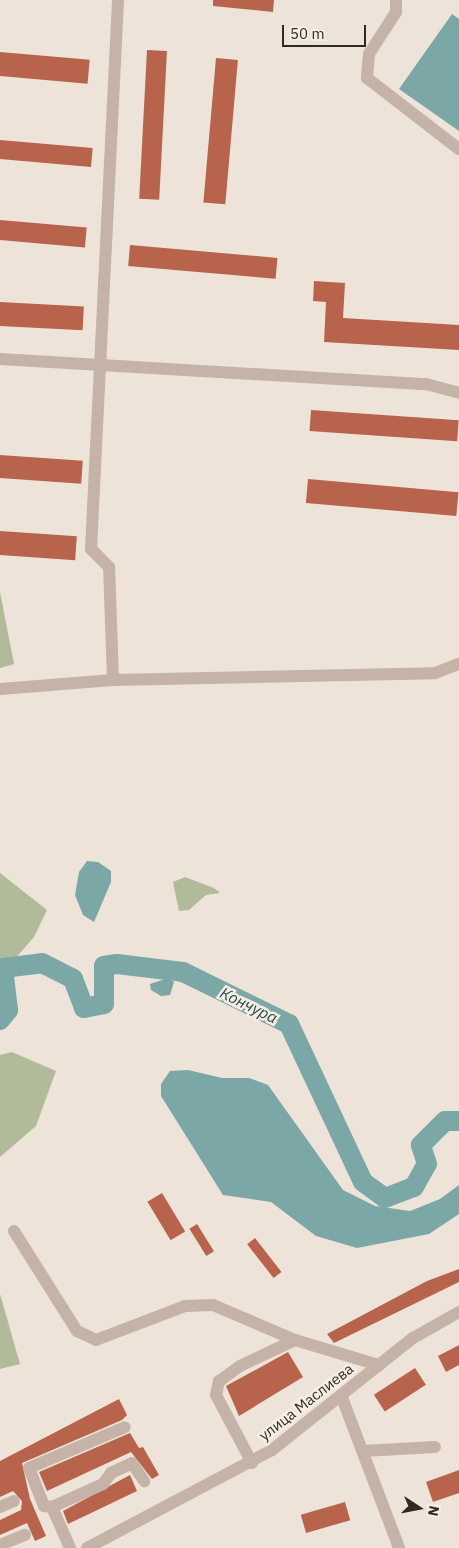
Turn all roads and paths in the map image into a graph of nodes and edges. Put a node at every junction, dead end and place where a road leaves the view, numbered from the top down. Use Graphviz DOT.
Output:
graph roads {
  1 [pos="118,0"];
  2 [pos="396,0"];
  3 [pos="459,149"];
  4 [pos="0,359"];
  5 [pos="100,363"];
  6 [pos="459,393"];
  7 [pos="459,664"];
  8 [pos="113,680"];
  9 [pos="0,689"];
  10 [pos="14,1231"];
  11 [pos="459,1312"];
  12 [pos="295,1340"];
  13 [pos="379,1365"];
  14 [pos="341,1395"];
  15 [pos="125,1427"];
  16 [pos="435,1447"];
  17 [pos="363,1451"];
  18 [pos="252,1463"];
  19 [pos="144,1481"];
  20 [pos="14,1501"];
  21 [pos="0,1507"];
  22 [pos="52,1507"];
  23 [pos="25,1534"];
  24 [pos="0,1545"];
  25 [pos="70,1548"];
  26 [pos="87,1548"];
  27 [pos="399,1548"];
  1 -- 5 [label="street"];
  2 -- 3 [label="street"];
  4 -- 5 [label="street"];
  5 -- 6 [label="street"];
  5 -- 8 [label="street"];
  7 -- 8 [label="street"];
  8 -- 9 [label="street"];
  10 -- 12 [label="street"];
  11 -- 13 [label="street, улица Маслиева"];
  12 -- 13 [label="street"];
  12 -- 18 [label="street"];
  13 -- 14 [label="street, улица Маслиева"];
  14 -- 17 [label="street"];
  14 -- 18 [label="street, улица Маслиева"];
  15 -- 22 [label="street"];
  16 -- 17 [label="street"];
  17 -- 27 [label="street"];
  18 -- 26 [label="street, улица Маслиева"];
  19 -- 22 [label="street"];
  20 -- 21 [label="street"];
  22 -- 25 [label="street"];
  23 -- 24 [label="street"];
}
